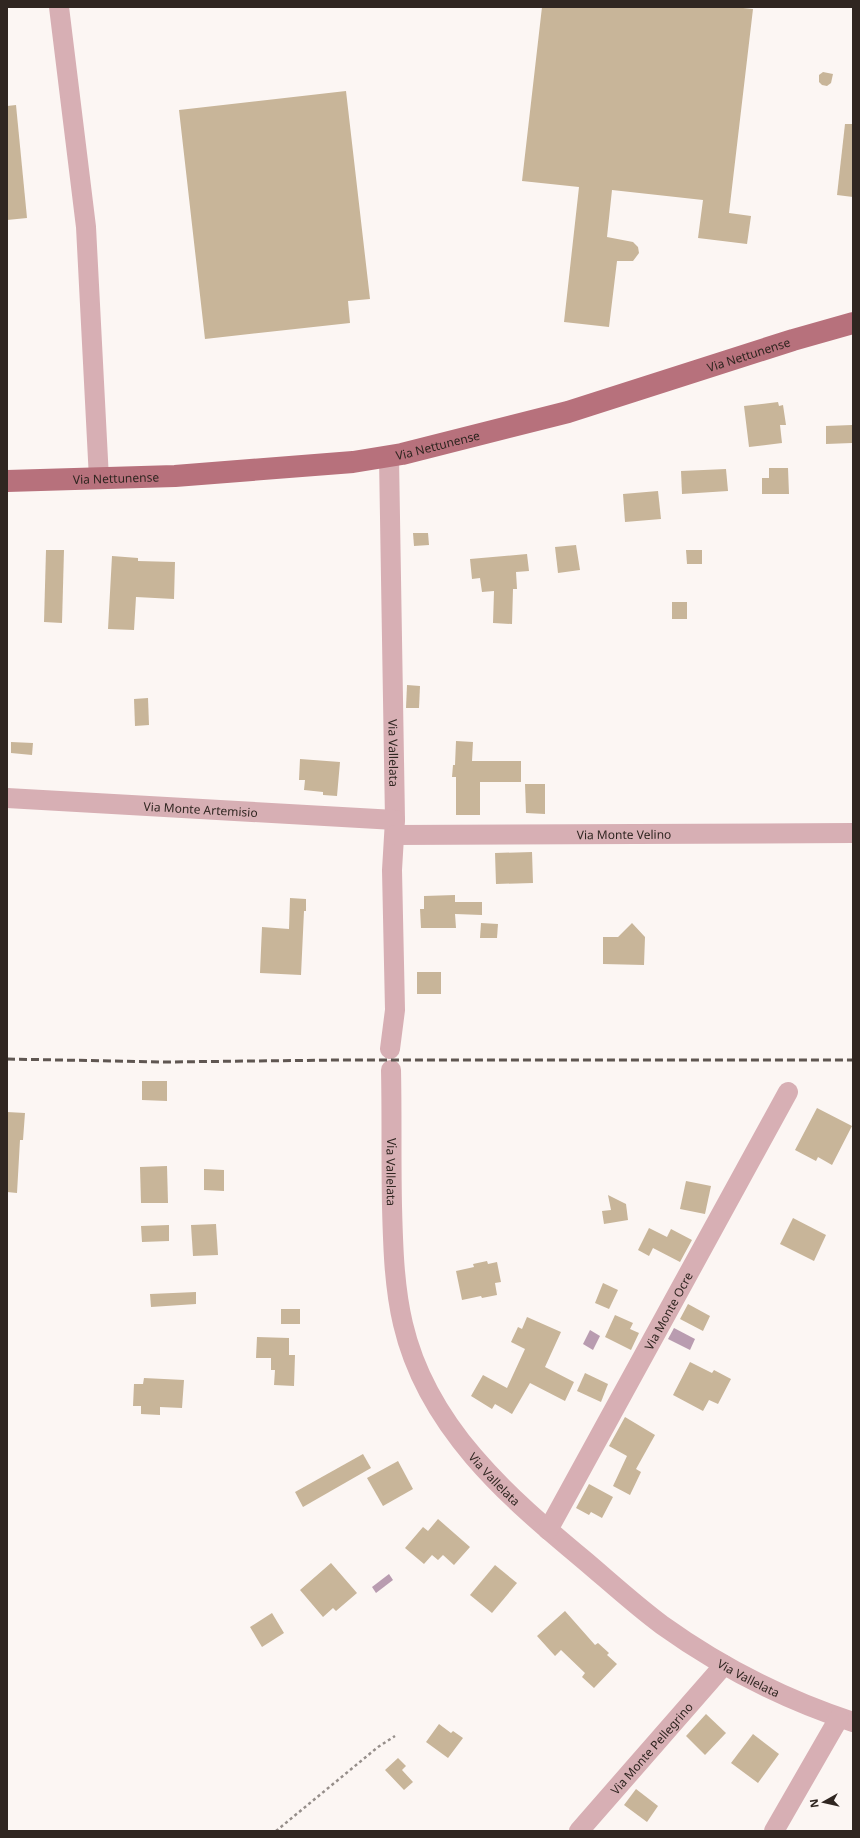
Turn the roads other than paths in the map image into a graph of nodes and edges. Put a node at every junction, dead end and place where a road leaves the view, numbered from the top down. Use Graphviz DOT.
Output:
graph roads {
  1 [pos="59,7"];
  2 [pos="853,323"];
  3 [pos="389,457"];
  4 [pos="99,479"];
  5 [pos="7,481"];
  6 [pos="7,798"];
  7 [pos="395,828"];
  8 [pos="853,832"];
  9 [pos="390,1049"];
  10 [pos="391,1070"];
  11 [pos="788,1092"];
  12 [pos="548,1530"];
  13 [pos="724,1665"];
  14 [pos="846,1720"];
  15 [pos="579,1831"];
  16 [pos="774,1831"];
  1 -- 4 [label="street"];
  2 -- 3 [label="main road, Via Nettunense"];
  3 -- 4 [label="main road, Via Nettunense"];
  3 -- 7 [label="street, Via Vallelata"];
  4 -- 5 [label="main road, Via Nettunense"];
  6 -- 7 [label="street, Via Monte Artemisio"];
  7 -- 8 [label="street, Via Monte Velino"];
  7 -- 9 [label="street, Via Vallelata"];
  10 -- 12 [label="street, Via Vallelata"];
  11 -- 12 [label="street, Via Monte Ocre"];
  12 -- 13 [label="street, Via Vallelata"];
  13 -- 14 [label="street, Via Vallelata"];
  13 -- 15 [label="street, Via Monte Pellegrino"];
  14 -- 16 [label="street"];
}
